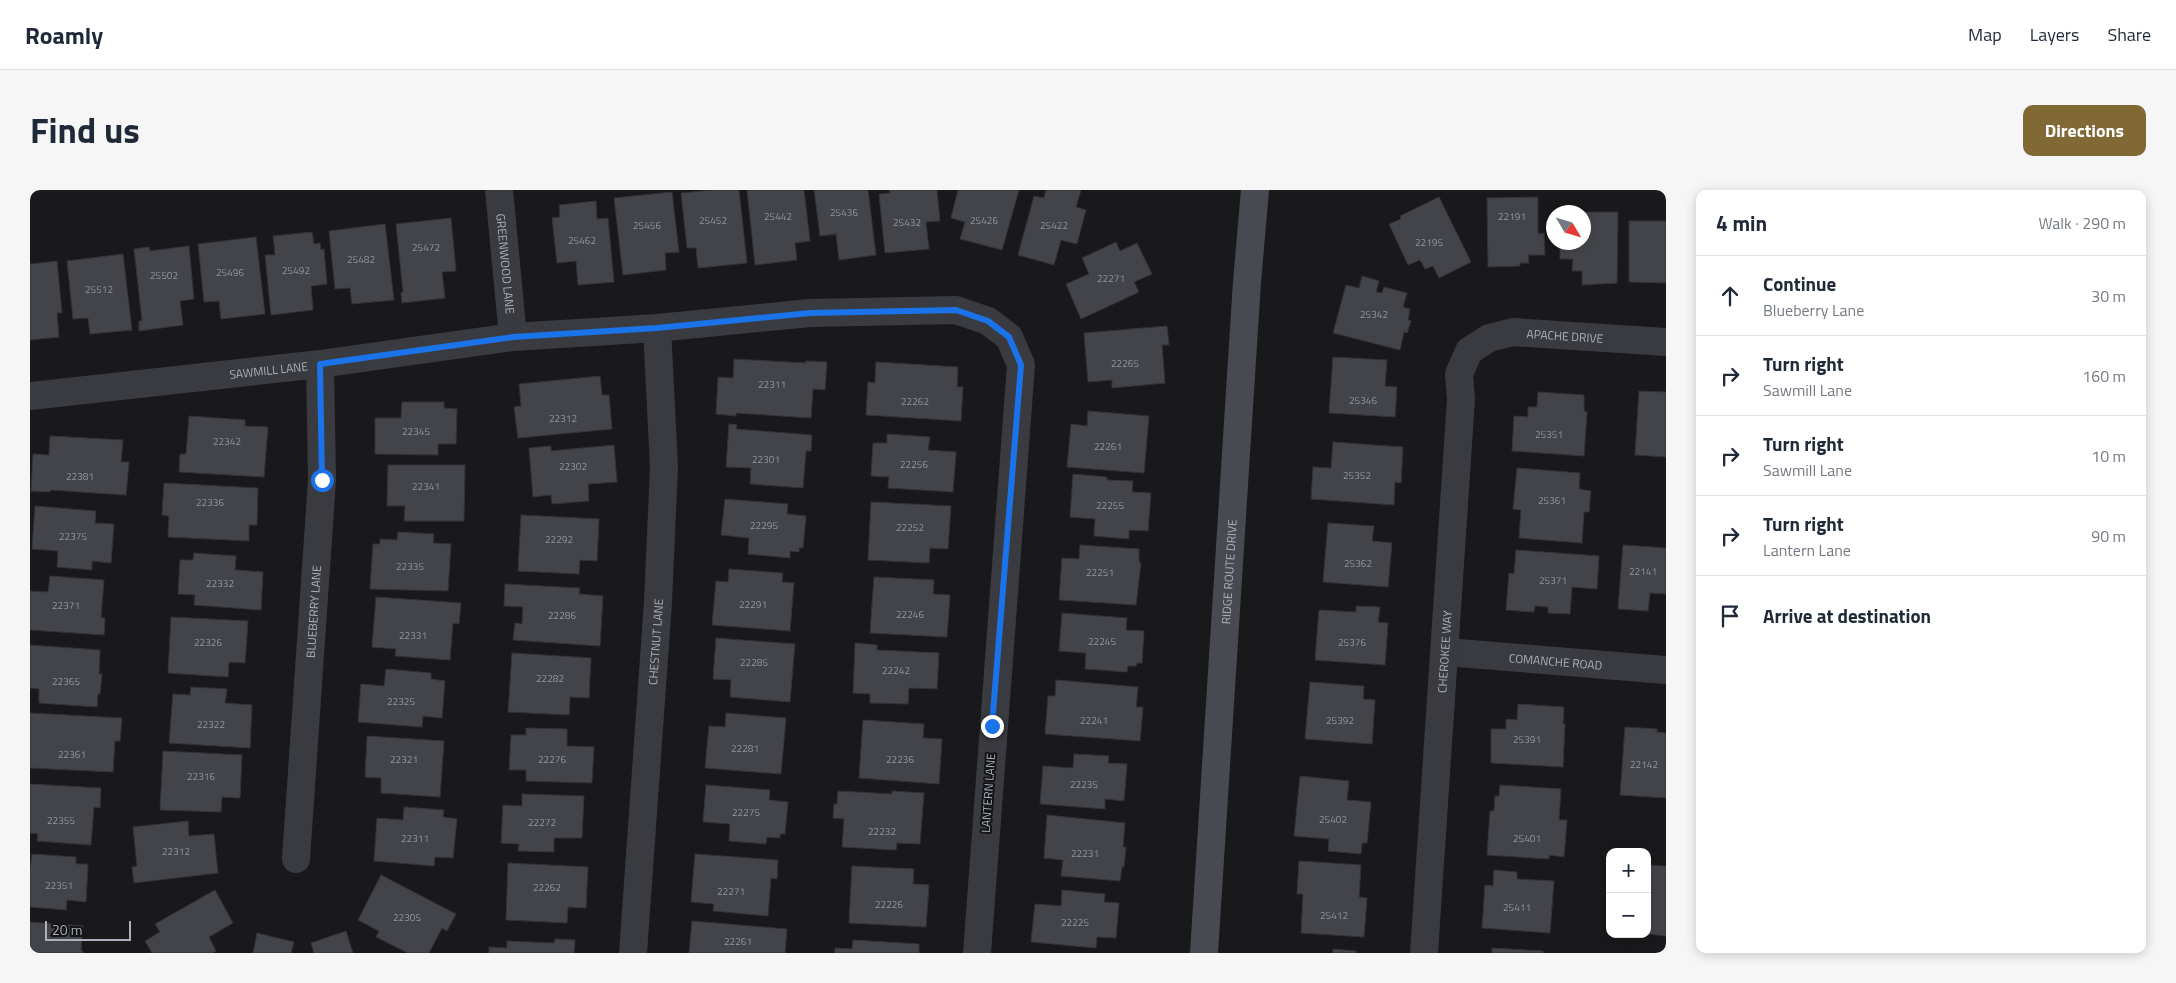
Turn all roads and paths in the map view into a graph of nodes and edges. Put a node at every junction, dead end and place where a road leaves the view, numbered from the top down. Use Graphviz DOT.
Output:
graph roads {
  1 [pos="499,190"];
  2 [pos="1255,190"];
  3 [pos="657,328"];
  4 [pos="513,337"];
  5 [pos="1009,337"];
  6 [pos="1666,342"];
  7 [pos="1469,351"];
  8 [pos="320,364"];
  9 [pos="30,396"];
  10 [pos="1446,652"];
  11 [pos="1666,670"];
  12 [pos="296,859"];
  13 [pos="633,953"];
  14 [pos="977,953"];
  15 [pos="1204,953"];
  16 [pos="1424,953"];
  1 -- 4 [label="street, GREENWOOD LANE"];
  2 -- 15 [label="main road, RIDGE ROUTE DRIVE"];
  3 -- 4 [label="street, SAWMILL LANE"];
  3 -- 5 [label="street, SAWMILL LANE"];
  3 -- 13 [label="street, CHESTNUT LANE"];
  4 -- 8 [label="street, SAWMILL LANE"];
  5 -- 14 [label="street, LANTERN LANE"];
  6 -- 7 [label="street, APACHE DRIVE"];
  7 -- 10 [label="street, CHEROKEE WAY"];
  8 -- 9 [label="street, SAWMILL LANE"];
  8 -- 12 [label="street, BLUEBERRY LANE"];
  10 -- 11 [label="street, COMANCHE ROAD"];
  10 -- 16 [label="street, CHEROKEE WAY"];
}
